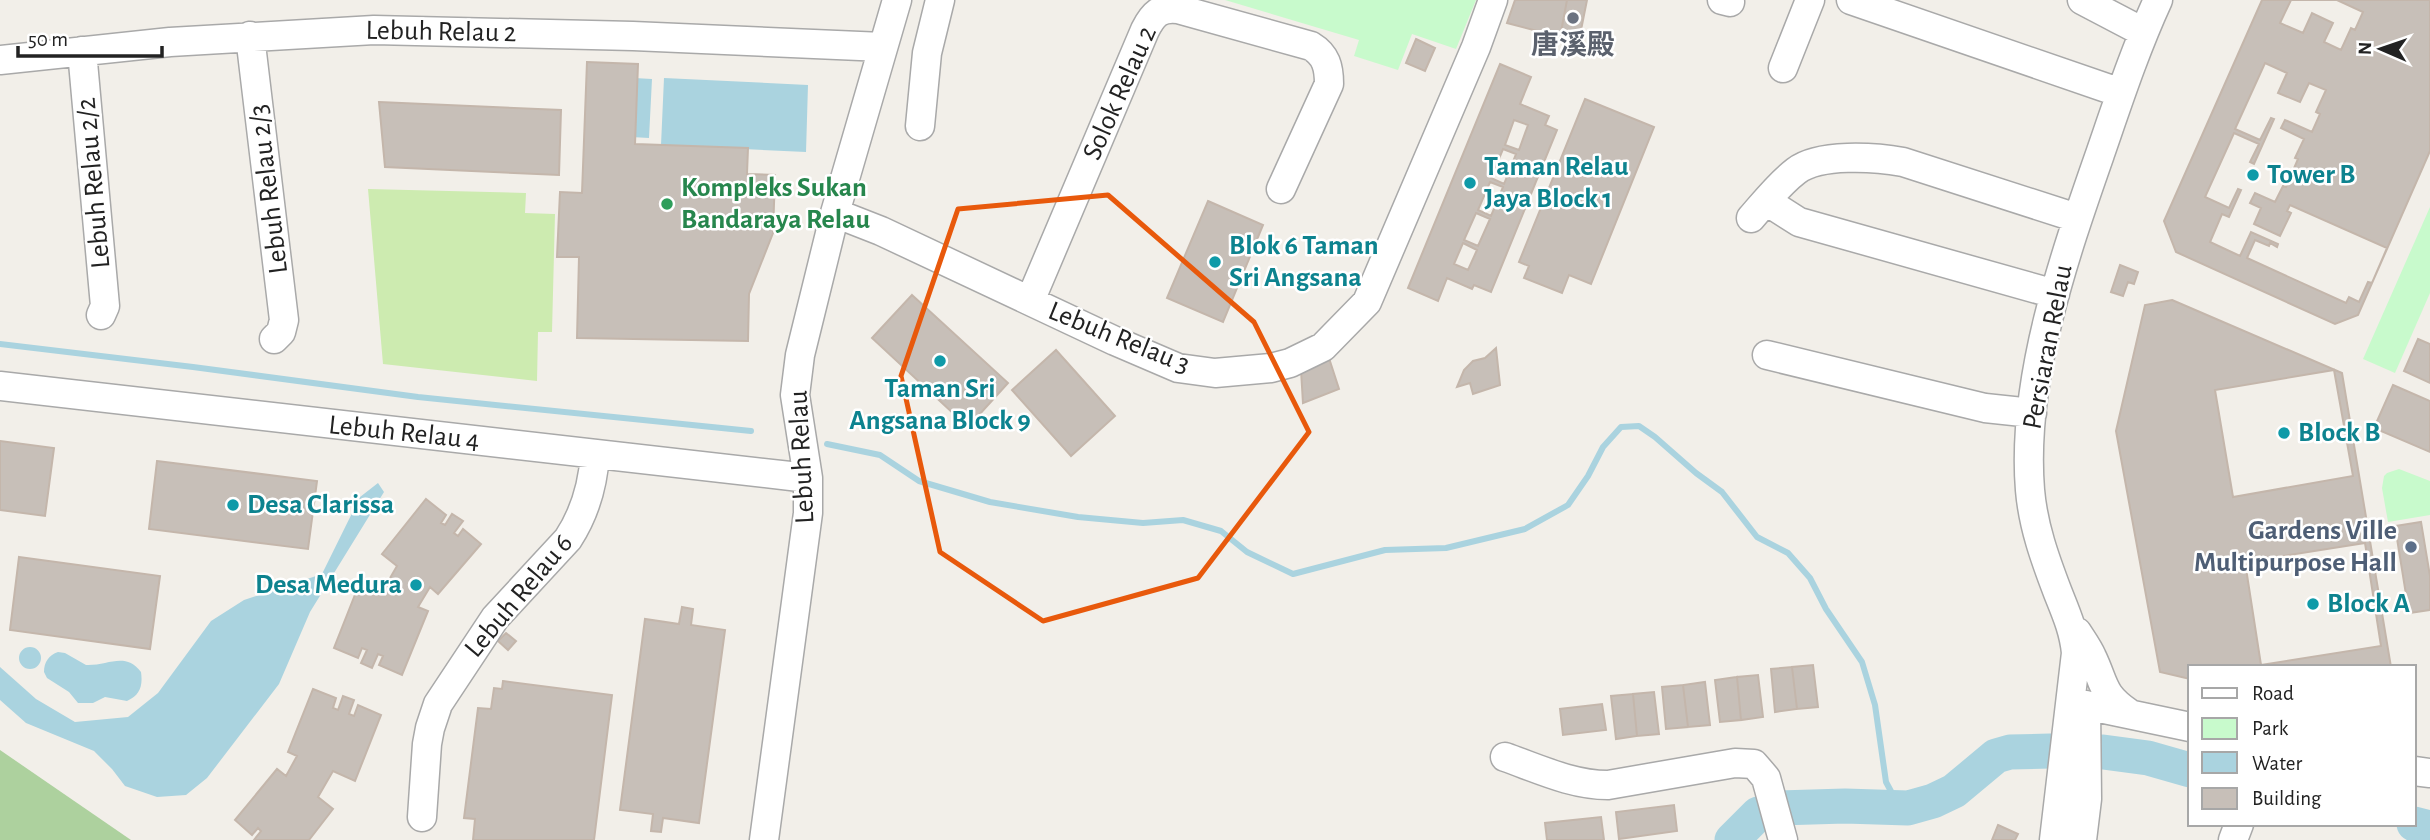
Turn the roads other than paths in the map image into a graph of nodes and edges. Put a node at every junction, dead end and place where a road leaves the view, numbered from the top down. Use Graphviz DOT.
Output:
graph roads {
  1 [pos="897,0"];
  2 [pos="940,0"];
  3 [pos="1493,0"];
  4 [pos="1810,0"];
  5 [pos="1851,0"];
  6 [pos="2158,0"];
  7 [pos="2090,2"];
  8 [pos="2143,32"];
  9 [pos="250,36"];
  10 [pos="883,47"];
  11 [pos="82,51"];
  12 [pos="0,60"];
  13 [pos="1783,68"];
  14 [pos="2121,93"];
  15 [pos="920,126"];
  16 [pos="1281,189"];
  17 [pos="835,213"];
  18 [pos="2077,218"];
  19 [pos="2055,294"];
  20 [pos="1030,301"];
  21 [pos="101,315"];
  22 [pos="274,339"];
  23 [pos="1767,355"];
  24 [pos="0,386"];
  25 [pos="2032,413"];
  26 [pos="595,454"];
  27 [pos="808,478"];
  28 [pos="2069,621"];
  29 [pos="2079,703"];
  30 [pos="2129,713"];
  31 [pos="2188,727"];
  32 [pos="1505,757"];
  33 [pos="422,817"];
  34 [pos="1778,821"];
  35 [pos="764,840"];
  36 [pos="2054,840"];
  37 [pos="2082,840"];
  1 -- 10 [label="street, Lebuh Relau"];
  2 -- 15 [label="street"];
  3 -- 20 [label="street, Lebuh Relau 3"];
  4 -- 13 [label="street"];
  5 -- 14 [label="street"];
  6 -- 8 [label="street, Persiaran Relau"];
  7 -- 8 [label="street"];
  8 -- 14 [label="street, Persiaran Relau"];
  9 -- 10 [label="street, Lebuh Relau 2"];
  9 -- 11 [label="street, Lebuh Relau 2"];
  9 -- 22 [label="street, Lebuh Relau 2/3"];
  10 -- 17 [label="street, Lebuh Relau"];
  11 -- 12 [label="street, Lebuh Relau 2"];
  11 -- 21 [label="street, Lebuh Relau 2/2"];
  14 -- 18 [label="street, Persiaran Relau"];
  16 -- 20 [label="street, Solok Relau 2"];
  17 -- 20 [label="street, Lebuh Relau 3"];
  17 -- 27 [label="street, Lebuh Relau"];
  18 -- 19 [label="street, Persiaran Relau"];
  18 -- 19 [label="street"];
  19 -- 25 [label="street, Persiaran Relau"];
  23 -- 25 [label="street"];
  24 -- 26 [label="street, Lebuh Relau 4"];
  25 -- 28 [label="street, Persiaran Relau"];
  26 -- 27 [label="street, Lebuh Relau 4"];
  26 -- 33 [label="street, Lebuh Relau 6"];
  27 -- 35 [label="street, Lebuh Relau"];
  28 -- 29 [label="street, Persiaran Relau"];
  28 -- 30 [label="street"];
  29 -- 30 [label="street"];
  29 -- 36 [label="street"];
  29 -- 37 [label="street"];
  30 -- 31 [label="street"];
  32 -- 34 [label="street"];
}
